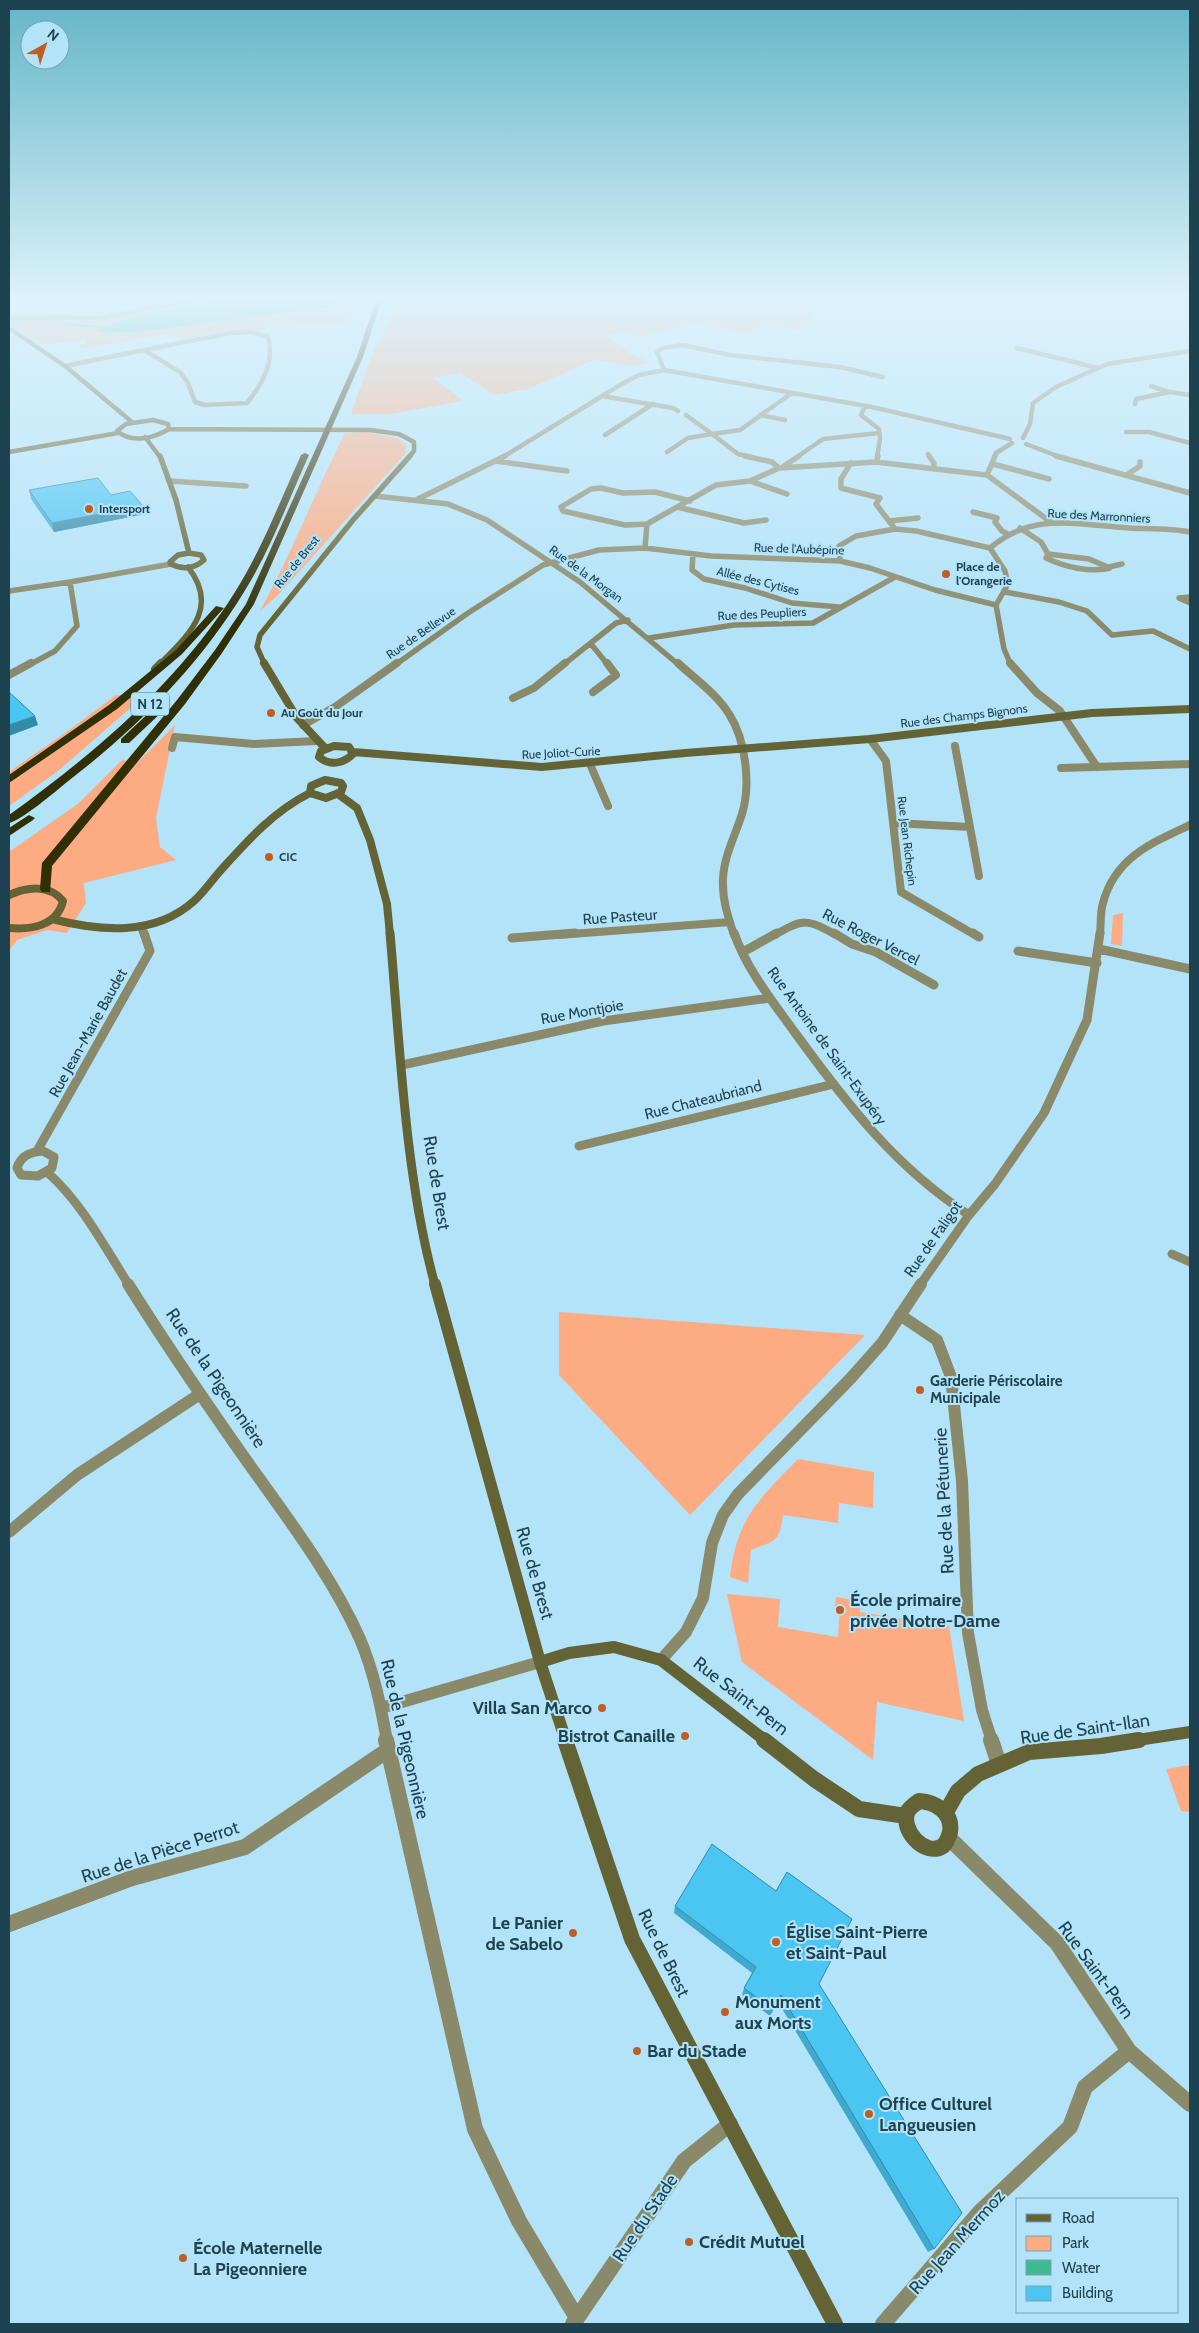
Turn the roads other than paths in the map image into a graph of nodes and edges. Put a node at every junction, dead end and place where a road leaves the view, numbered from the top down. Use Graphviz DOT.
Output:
graph roads {
  1 [pos="112,405"];
  2 [pos="339,405"];
  3 [pos="588,405"];
  4 [pos="652,405"];
  5 [pos="656,405"];
  6 [pos="775,405"];
  7 [pos="858,405"];
  8 [pos="1033,405"];
  9 [pos="865,406"];
  10 [pos="678,411"];
  11 [pos="686,415"];
  12 [pos="760,415"];
  13 [pos="322,419"];
  14 [pos="785,420"];
  15 [pos="132,422"];
  16 [pos="169,429"];
  17 [pos="1126,432"];
  18 [pos="118,433"];
  19 [pos="879,433"];
  20 [pos="712,434"];
  21 [pos="605,435"];
  22 [pos="314,436"];
  23 [pos="145,437"];
  24 [pos="1023,438"];
  25 [pos="1011,441"];
  26 [pos="1190,443"];
  27 [pos="1026,444"];
  28 [pos="310,445"];
  29 [pos="9,452"];
  30 [pos="667,452"];
  31 [pos="928,454"];
  32 [pos="496,461"];
  33 [pos="876,462"];
  34 [pos="1140,462"];
  35 [pos="852,463"];
  36 [pos="993,464"];
  37 [pos="781,467"];
  38 [pos="934,469"];
  39 [pos="567,470"];
  40 [pos="1128,474"];
  41 [pos="987,475"];
  42 [pos="1049,478"];
  43 [pos="169,481"];
  44 [pos="750,482"];
  45 [pos="246,486"];
  46 [pos="1190,493"];
  47 [pos="787,494"];
  48 [pos="375,496"];
  49 [pos="418,499"];
  50 [pos="690,501"];
  51 [pos="678,507"];
  52 [pos="973,512"];
  53 [pos="918,518"];
  54 [pos="766,520"];
  55 [pos="889,521"];
  56 [pos="1052,523"];
  57 [pos="647,524"];
  58 [pos="1020,528"];
  59 [pos="895,529"];
  60 [pos="1190,532"];
  61 [pos="1008,534"];
  62 [pos="645,548"];
  63 [pos="990,548"];
  64 [pos="189,553"];
  65 [pos="693,554"];
  66 [pos="258,557"];
  67 [pos="840,560"];
  68 [pos="552,563"];
  69 [pos="171,564"];
  70 [pos="1122,564"];
  71 [pos="188,567"];
  72 [pos="895,577"];
  73 [pos="70,582"];
  74 [pos="9,591"];
  75 [pos="1005,592"];
  76 [pos="1190,597"];
  77 [pos="1190,603"];
  78 [pos="250,604"];
  79 [pos="996,606"];
  80 [pos="839,607"];
  81 [pos="628,620"];
  82 [pos="649,638"];
  83 [pos="591,644"];
  84 [pos="1190,649"];
  85 [pos="9,674"];
  86 [pos="143,682"];
  87 [pos="593,692"];
  88 [pos="513,698"];
  89 [pos="1190,709"];
  90 [pos="1062,716"];
  91 [pos="303,725"];
  92 [pos="870,739"];
  93 [pos="316,741"];
  94 [pos="740,745"];
  95 [pos="954,746"];
  96 [pos="172,748"];
  97 [pos="325,748"];
  98 [pos="353,752"];
  99 [pos="329,762"];
  100 [pos="340,762"];
  101 [pos="590,764"];
  102 [pos="1190,764"];
  103 [pos="1097,767"];
  104 [pos="1061,768"];
  105 [pos="9,780"];
  106 [pos="321,780"];
  107 [pos="333,780"];
  108 [pos="310,793"];
  109 [pos="338,794"];
  110 [pos="608,806"];
  111 [pos="9,820"];
  112 [pos="894,823"];
  113 [pos="1190,825"];
  114 [pos="970,827"];
  115 [pos="9,832"];
  116 [pos="979,876"];
  117 [pos="9,887"];
  118 [pos="46,889"];
  119 [pos="23,890"];
  120 [pos="9,895"];
  121 [pos="52,919"];
  122 [pos="730,922"];
  123 [pos="141,926"];
  124 [pos="11,931"];
  125 [pos="979,937"];
  126 [pos="512,938"];
  127 [pos="1099,949"];
  128 [pos="1018,951"];
  129 [pos="743,952"];
  130 [pos="1097,963"];
  131 [pos="1190,969"];
  132 [pos="934,986"];
  133 [pos="770,998"];
  134 [pos="402,1065"];
  135 [pos="834,1084"];
  136 [pos="579,1146"];
  137 [pos="37,1151"];
  138 [pos="13,1168"];
  139 [pos="47,1172"];
  140 [pos="969,1215"];
  141 [pos="1172,1254"];
  142 [pos="1190,1262"];
  143 [pos="900,1315"];
  144 [pos="200,1394"];
  145 [pos="11,1524"];
  146 [pos="661,1660"];
  147 [pos="540,1662"];
  148 [pos="381,1708"];
  149 [pos="1190,1732"];
  150 [pos="388,1750"];
  151 [pos="999,1764"];
  152 [pos="946,1812"];
  153 [pos="906,1816"];
  154 [pos="949,1838"];
  155 [pos="9,1924"];
  156 [pos="1129,2051"];
  157 [pos="1190,2104"];
  158 [pos="730,2124"];
  159 [pos="575,2321"];
  160 [pos="835,2324"];
  161 [pos="883,2324"];
  1 -- 15 [label="main road"];
  2 -- 78 [label="highway, N 12"];
  3 -- 32 [label="street"];
  4 -- 21 [label="street"];
  5 -- 10 [label="street"];
  6 -- 12 [label="street"];
  7 -- 9 [label="street"];
  8 -- 24 [label="street"];
  9 -- 19 [label="street"];
  9 -- 25 [label="street"];
  11 -- 20 [label="street"];
  12 -- 14 [label="street"];
  12 -- 20 [label="street"];
  13 -- 22 [label="highway"];
  15 -- 16 [label="main road"];
  15 -- 18 [label="main road"];
  16 -- 23 [label="main road"];
  16 -- 48 [label="main road, Rue de Brest"];
  17 -- 26 [label="street"];
  18 -- 23 [label="main road"];
  18 -- 29 [label="main road"];
  19 -- 33 [label="street"];
  19 -- 37 [label="street"];
  20 -- 30 [label="street"];
  20 -- 37 [label="street"];
  23 -- 43 [label="main road"];
  24 -- 25 [label="street"];
  24 -- 27 [label="street"];
  25 -- 27 [label="street"];
  25 -- 36 [label="street"];
  27 -- 40 [label="street"];
  28 -- 66 [label="highway, N 12"];
  31 -- 38 [label="street"];
  32 -- 39 [label="street"];
  32 -- 49 [label="street"];
  33 -- 35 [label="street"];
  33 -- 38 [label="street"];
  34 -- 40 [label="street"];
  35 -- 37 [label="street"];
  35 -- 55 [label="street"];
  36 -- 41 [label="street"];
  36 -- 42 [label="street"];
  37 -- 44 [label="street"];
  38 -- 41 [label="street"];
  40 -- 46 [label="street"];
  41 -- 56 [label="street"];
  43 -- 45 [label="street"];
  43 -- 64 [label="main road"];
  44 -- 47 [label="street"];
  44 -- 50 [label="street"];
  48 -- 49 [label="street, Rue de la Morgan"];
  48 -- 91 [label="main road, Rue de Brest"];
  49 -- 68 [label="street, Rue de la Morgan"];
  50 -- 51 [label="street"];
  50 -- 57 [label="street"];
  51 -- 54 [label="street"];
  51 -- 57 [label="street"];
  52 -- 61 [label="street"];
  53 -- 55 [label="street"];
  55 -- 59 [label="street"];
  56 -- 58 [label="street, Rue des Marronniers"];
  56 -- 60 [label="street, Rue des Marronniers"];
  57 -- 62 [label="street"];
  58 -- 61 [label="street, Rue des Marronniers"];
  58 -- 70 [label="street"];
  59 -- 63 [label="street"];
  59 -- 67 [label="street"];
  61 -- 63 [label="street, Rue des Marronniers"];
  62 -- 65 [label="street, Rue de l'Aubépine"];
  62 -- 68 [label="street, Rue de l'Aubépine"];
  63 -- 75 [label="street"];
  64 -- 69 [label="main road"];
  64 -- 71 [label="main road"];
  65 -- 67 [label="street, Rue de l'Aubépine"];
  65 -- 80 [label="street, Allée des Cytises"];
  66 -- 86 [label="highway"];
  66 -- 111 [label="highway, N 12"];
  67 -- 72 [label="street, Rue de l'Aubépine"];
  68 -- 81 [label="street, Rue de la Morgan"];
  68 -- 91 [label="street, Rue de Bellevue"];
  69 -- 71 [label="main road"];
  69 -- 73 [label="street"];
  71 -- 86 [label="main road"];
  72 -- 79 [label="street, Rue de l'Aubépine"];
  72 -- 80 [label="street, Rue des Peupliers"];
  73 -- 74 [label="street"];
  73 -- 85 [label="street"];
  75 -- 79 [label="street"];
  75 -- 84 [label="street"];
  76 -- 77 [label="street"];
  78 -- 115 [label="highway, N 12"];
  78 -- 118 [label="highway"];
  79 -- 90 [label="street"];
  80 -- 82 [label="street, Rue des Peupliers"];
  81 -- 82 [label="street, Rue de la Morgan"];
  81 -- 83 [label="street"];
  82 -- 94 [label="street, Rue de la Morgan"];
  83 -- 87 [label="street"];
  83 -- 88 [label="street"];
  86 -- 105 [label="highway"];
  89 -- 90 [label="main road, Rue des Champs Bignons"];
  90 -- 92 [label="main road, Rue des Champs Bignons"];
  90 -- 103 [label="street"];
  91 -- 93 [label="main road, Rue de Brest"];
  92 -- 94 [label="main road, Rue des Champs Bignons"];
  92 -- 112 [label="street, Rue Jean Richepin"];
  93 -- 96 [label="street"];
  93 -- 97 [label="main road, Rue de Brest"];
  94 -- 101 [label="main road, Rue Joliot-Curie"];
  94 -- 122 [label="street, Rue Antoine de Saint-Exupéry"];
  95 -- 114 [label="street"];
  97 -- 98 [label="main road, Rue Joliot-Curie"];
  97 -- 99 [label="main road"];
  98 -- 100 [label="main road"];
  98 -- 101 [label="main road, Rue Joliot-Curie"];
  99 -- 100 [label="main road"];
  99 -- 106 [label="main road"];
  100 -- 107 [label="main road"];
  101 -- 110 [label="street"];
  102 -- 103 [label="street"];
  103 -- 104 [label="street"];
  106 -- 107 [label="main road"];
  106 -- 108 [label="main road"];
  107 -- 109 [label="main road"];
  108 -- 109 [label="main road"];
  108 -- 123 [label="main road"];
  109 -- 134 [label="main road, Rue de Brest"];
  112 -- 114 [label="street"];
  112 -- 125 [label="street, Rue Jean Richepin"];
  113 -- 127 [label="street, Rue de Faligot"];
  114 -- 116 [label="street"];
  117 -- 119 [label="main road"];
  118 -- 119 [label="main road"];
  118 -- 121 [label="main road"];
  119 -- 120 [label="main road"];
  121 -- 123 [label="main road"];
  121 -- 124 [label="main road"];
  122 -- 126 [label="street, Rue Pasteur"];
  122 -- 129 [label="street, Rue Antoine de Saint-Exupéry"];
  123 -- 137 [label="street, Rue Jean-Marie Baudet"];
  127 -- 130 [label="street, Rue de Faligot"];
  127 -- 131 [label="street"];
  128 -- 130 [label="street"];
  129 -- 132 [label="street, Rue Roger Vercel"];
  129 -- 133 [label="street, Rue Antoine de Saint-Exupéry"];
  130 -- 140 [label="street, Rue de Faligot"];
  133 -- 134 [label="street, Rue Montjoie"];
  133 -- 135 [label="street, Rue Antoine de Saint-Exupéry"];
  134 -- 147 [label="main road, Rue de Brest"];
  135 -- 136 [label="street, Rue Chateaubriand"];
  135 -- 140 [label="street, Rue Antoine de Saint-Exupéry"];
  137 -- 138 [label="street"];
  137 -- 139 [label="street"];
  138 -- 139 [label="street"];
  139 -- 144 [label="street, Rue de la Pigeonnière"];
  140 -- 143 [label="street, Rue de Faligot"];
  141 -- 142 [label="street"];
  143 -- 146 [label="street, Rue de Faligot"];
  143 -- 151 [label="street, Rue de la Pétunerie"];
  144 -- 145 [label="street"];
  144 -- 148 [label="street, Rue de la Pigeonnière"];
  146 -- 147 [label="main road, Rue Saint-Pern"];
  146 -- 153 [label="main road, Rue Saint-Pern"];
  147 -- 148 [label="street"];
  147 -- 158 [label="main road, Rue de Brest"];
  148 -- 150 [label="street, Rue de la Pigeonnière"];
  149 -- 151 [label="main road, Rue de Saint-Ilan"];
  150 -- 155 [label="street, Rue de la Pièce Perrot"];
  150 -- 159 [label="street, Rue de la Pigeonnière"];
  151 -- 152 [label="main road, Rue de Saint-Ilan"];
  152 -- 153 [label="main road"];
  152 -- 154 [label="main road"];
  153 -- 154 [label="main road"];
  154 -- 156 [label="street, Rue Saint-Pern"];
  156 -- 157 [label="street, Rue Saint-Pern"];
  156 -- 161 [label="street, Rue Jean Mermoz"];
  158 -- 159 [label="street, Rue du Stade"];
  158 -- 160 [label="main road, Rue de Brest"];
}
